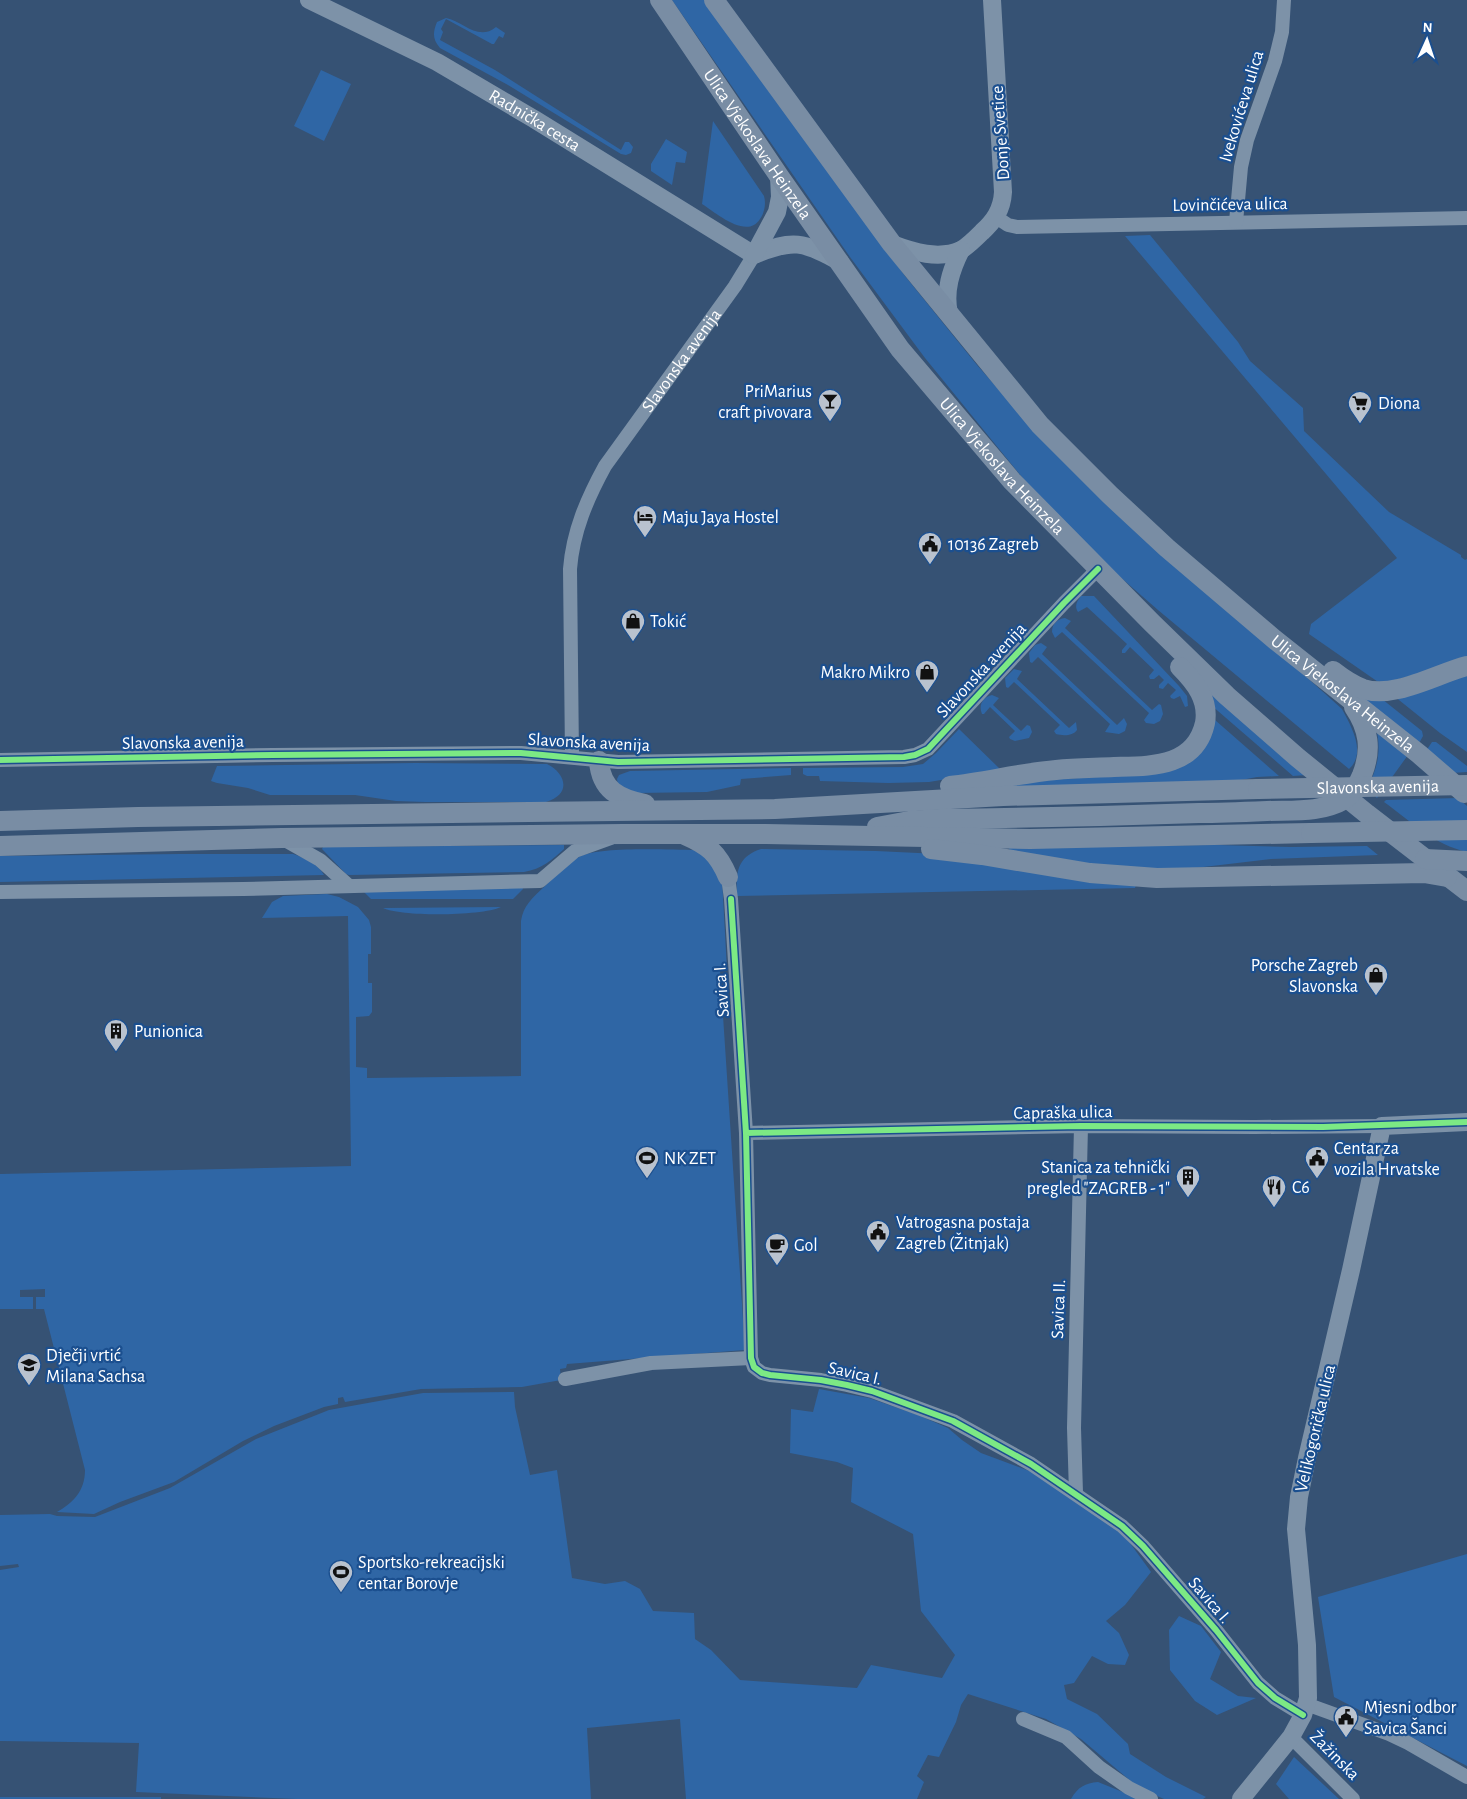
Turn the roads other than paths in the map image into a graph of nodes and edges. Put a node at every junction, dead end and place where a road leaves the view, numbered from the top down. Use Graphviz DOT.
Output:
graph roads {
  1 [pos="310,0"];
  2 [pos="660,0"];
  3 [pos="714,0"];
  4 [pos="992,0"];
  5 [pos="1284,0"];
  6 [pos="779,176"];
  7 [pos="996,217"];
  8 [pos="1467,218"];
  9 [pos="1236,222"];
  10 [pos="892,244"];
  11 [pos="962,250"];
  12 [pos="754,255"];
  13 [pos="842,263"];
  14 [pos="949,314"];
  15 [pos="1098,569"];
  16 [pos="1152,623"];
  17 [pos="1274,639"];
  18 [pos="1467,666"];
  19 [pos="1342,693"];
  20 [pos="572,757"];
  21 [pos="0,760"];
  22 [pos="599,761"];
  23 [pos="1467,786"];
  24 [pos="1467,795"];
  25 [pos="1347,798"];
  26 [pos="863,804"];
  27 [pos="678,810"];
  28 [pos="0,821"];
  29 [pos="1467,830"];
  30 [pos="681,833"];
  31 [pos="623,834"];
  32 [pos="851,835"];
  33 [pos="282,838"];
  34 [pos="0,846"];
  35 [pos="1425,858"];
  36 [pos="1467,861"];
  37 [pos="728,876"];
  38 [pos="348,885"];
  39 [pos="1459,885"];
  40 [pos="0,892"];
  41 [pos="1467,1122"];
  42 [pos="1080,1126"];
  43 [pos="1382,1126"];
  44 [pos="746,1133"];
  45 [pos="751,1358"];
  46 [pos="565,1379"];
  47 [pos="1076,1493"];
  48 [pos="1304,1710"];
  49 [pos="1023,1720"];
  50 [pos="1291,1737"];
  51 [pos="1467,1777"];
  52 [pos="1150,1799"];
  53 [pos="1241,1799"];
  54 [pos="1353,1799"];
  1 -- 12 [label="street, Radnička cesta"];
  2 -- 6 [label="main road, Ulica Vjekoslava Heinzela"];
  3 -- 10 [label="main road, Ulica Vjekoslava Heinzela"];
  4 -- 7 [label="street, Donje Svetice"];
  5 -- 9 [label="street, Ivekovićeva ulica"];
  6 -- 12 [label="street"];
  6 -- 13 [label="main road, Ulica Vjekoslava Heinzela"];
  7 -- 9 [label="street, Lovinčićeva ulica"];
  7 -- 11 [label="street, Donje Svetice"];
  8 -- 9 [label="street, Lovinčićeva ulica"];
  10 -- 11 [label="street"];
  10 -- 14 [label="main road, Ulica Vjekoslava Heinzela"];
  11 -- 14 [label="street"];
  12 -- 13 [label="street"];
  12 -- 20 [label="street, Slavonska avenija"];
  13 -- 15 [label="main road, Ulica Vjekoslava Heinzela"];
  14 -- 17 [label="main road, Ulica Vjekoslava Heinzela"];
  15 -- 16 [label="main road, Ulica Vjekoslava Heinzela"];
  15 -- 22 [label="street, Slavonska avenija"];
  16 -- 25 [label="main road, Ulica Vjekoslava Heinzela"];
  16 -- 26 [label="main road"];
  17 -- 18 [label="main road"];
  17 -- 19 [label="main road, Ulica Vjekoslava Heinzela"];
  19 -- 24 [label="main road, Ulica Vjekoslava Heinzela"];
  19 -- 25 [label="main road"];
  20 -- 21 [label="street, Slavonska avenija"];
  20 -- 22 [label="street, Slavonska avenija"];
  22 -- 27 [label="main road"];
  23 -- 26 [label="main road, Slavonska avenija, bridge"];
  25 -- 32 [label="main road"];
  25 -- 35 [label="main road, Ulica Vjekoslava Heinzela"];
  26 -- 27 [label="main road, Slavonska avenija"];
  27 -- 28 [label="main road, Slavonska avenija"];
  29 -- 32 [label="main road, bridge"];
  30 -- 31 [label="main road"];
  30 -- 32 [label="main road"];
  30 -- 37 [label="main road"];
  31 -- 33 [label="main road"];
  31 -- 38 [label="street"];
  32 -- 39 [label="main road"];
  33 -- 34 [label="main road"];
  33 -- 38 [label="street"];
  35 -- 36 [label="main road"];
  35 -- 39 [label="main road"];
  37 -- 44 [label="street, Savica I."];
  38 -- 40 [label="street"];
  41 -- 43 [label="street"];
  42 -- 43 [label="street, Capraška ulica"];
  42 -- 44 [label="street, Capraška ulica"];
  42 -- 47 [label="street, Savica II."];
  43 -- 48 [label="street, Velikogorička ulica"];
  44 -- 45 [label="street, Savica I."];
  45 -- 46 [label="street"];
  45 -- 47 [label="street, Savica I."];
  47 -- 48 [label="street, Savica I."];
  48 -- 50 [label="street, Velikogorička ulica"];
  48 -- 51 [label="street, Savica I."];
  49 -- 52 [label="street"];
  50 -- 53 [label="street, Velikogorička ulica"];
  50 -- 54 [label="street, Žažinska"];
}
